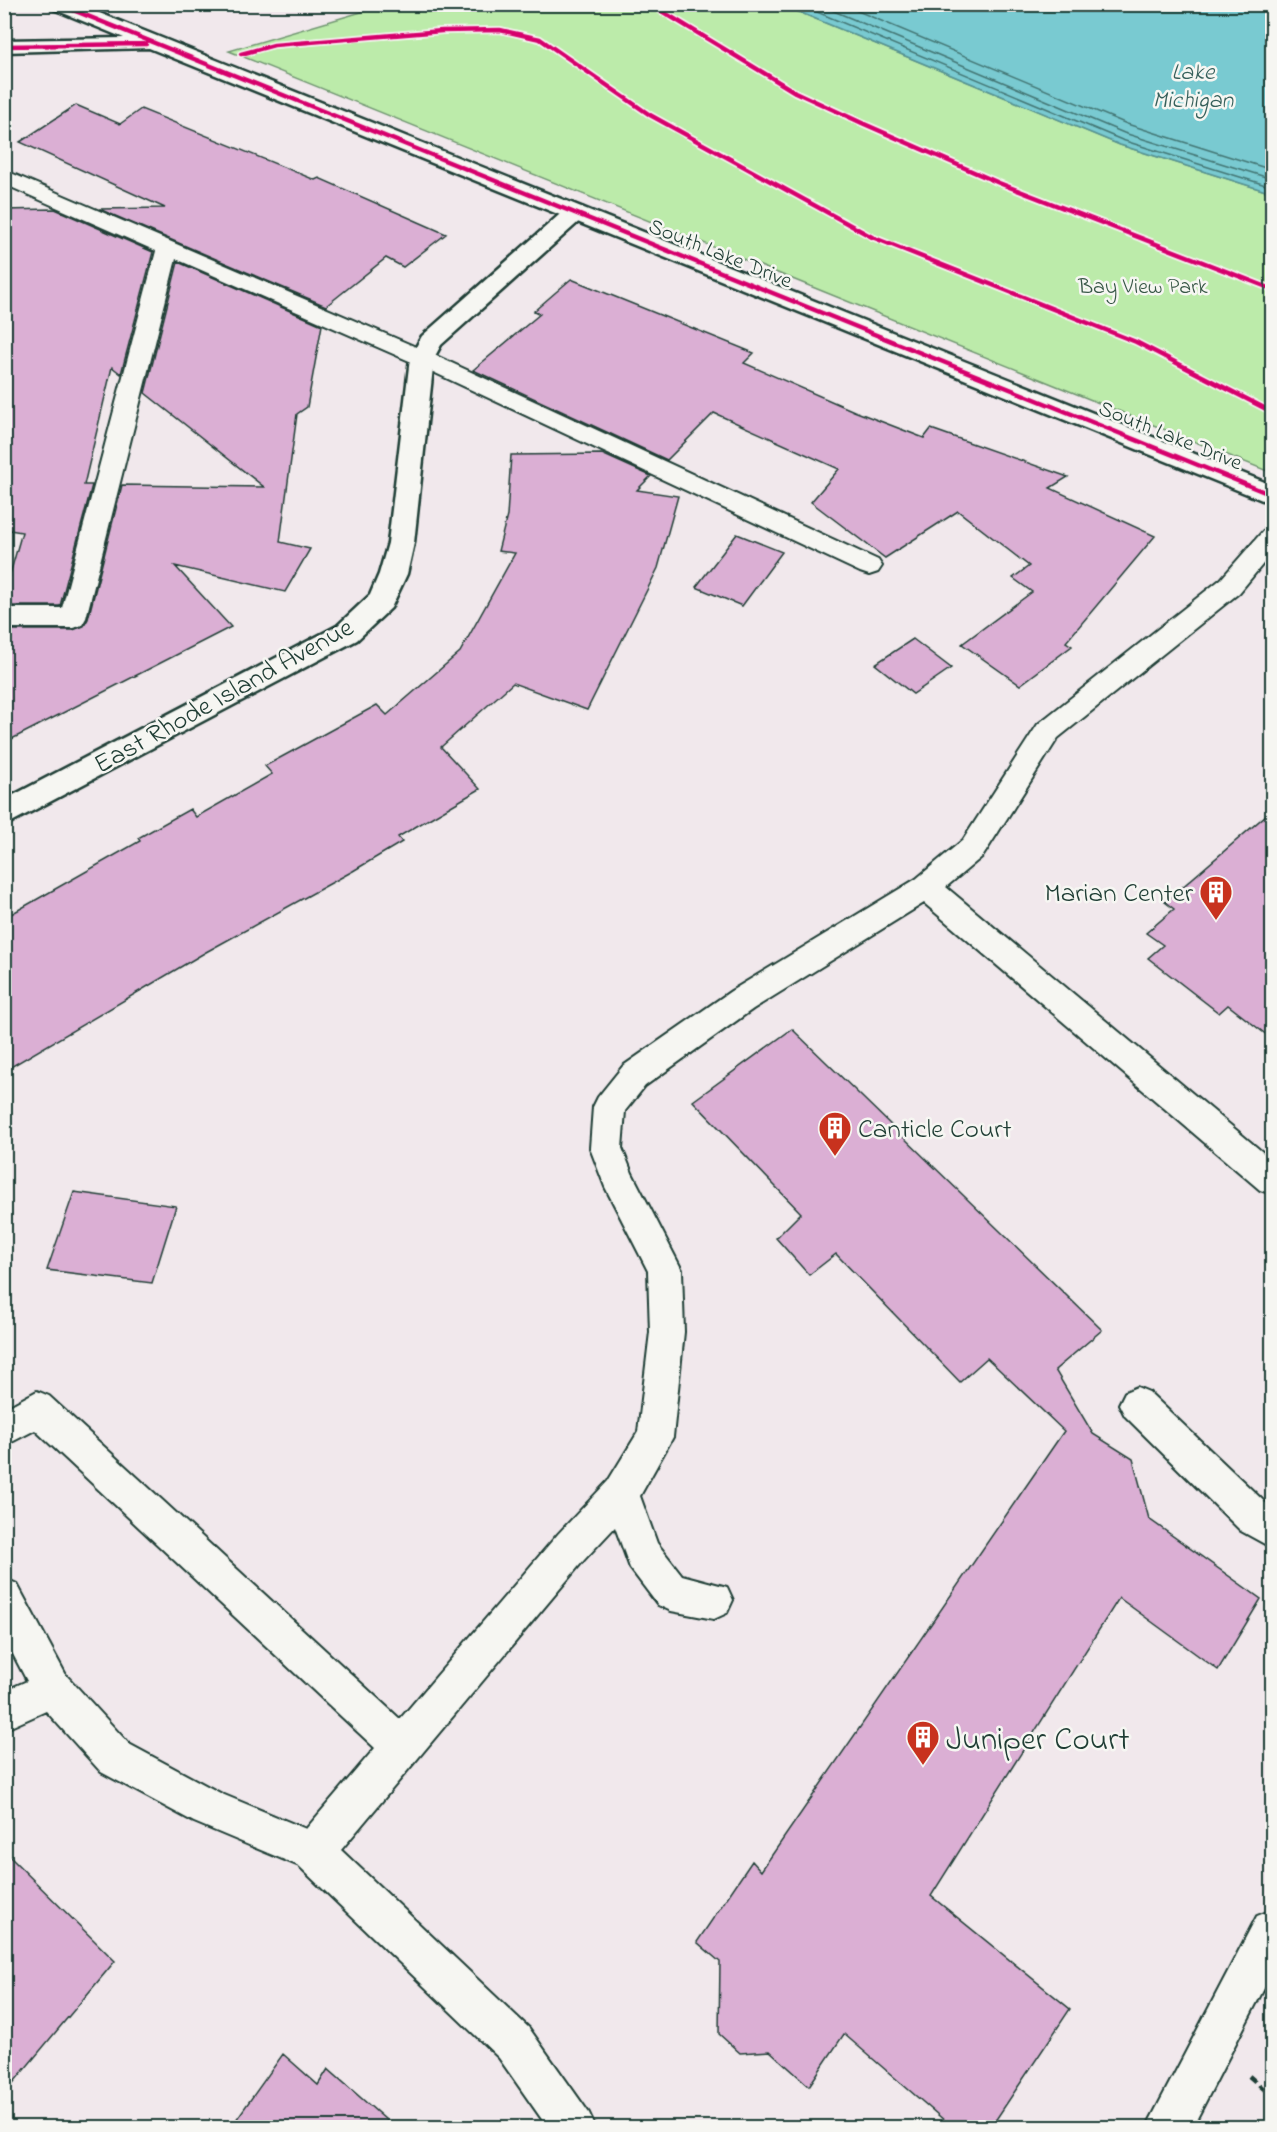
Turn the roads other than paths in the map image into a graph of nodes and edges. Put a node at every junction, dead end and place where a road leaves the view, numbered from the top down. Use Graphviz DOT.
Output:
graph roads {
  1 [pos="58,4"];
  2 [pos="155,44"];
  3 [pos="4,46"];
  4 [pos="4,176"];
  5 [pos="575,213"];
  6 [pos="168,248"];
  7 [pos="422,358"];
  8 [pos="1272,495"];
  9 [pos="1272,537"];
  10 [pos="869,566"];
  11 [pos="4,618"];
  12 [pos="4,814"];
  13 [pos="926,887"];
  14 [pos="1272,1180"];
  15 [pos="1137,1404"];
  16 [pos="4,1430"];
  17 [pos="621,1494"];
  18 [pos="1272,1530"];
  19 [pos="4,1597"];
  20 [pos="714,1600"];
  21 [pos="52,1689"];
  22 [pos="4,1711"];
  23 [pos="402,1747"];
  24 [pos="313,1852"];
  25 [pos="1272,1931"];
  26 [pos="574,2127"];
  27 [pos="1168,2127"];
  1 -- 2 [label="street, South Lake Drive"];
  2 -- 3 [label="street"];
  2 -- 5 [label="street, South Lake Drive"];
  4 -- 6 [label="lane"];
  5 -- 7 [label="street, East Rhode Island Avenue"];
  5 -- 8 [label="street, South Lake Drive"];
  6 -- 7 [label="lane"];
  6 -- 11 [label="lane"];
  7 -- 10 [label="lane"];
  7 -- 12 [label="street, East Rhode Island Avenue"];
  9 -- 13 [label="lane"];
  13 -- 14 [label="lane"];
  13 -- 17 [label="lane"];
  15 -- 18 [label="lane"];
  16 -- 23 [label="lane"];
  17 -- 20 [label="lane"];
  17 -- 23 [label="lane"];
  19 -- 21 [label="lane"];
  21 -- 22 [label="lane"];
  21 -- 24 [label="lane"];
  23 -- 24 [label="lane"];
  24 -- 26 [label="lane"];
  25 -- 27 [label="lane"];
}
